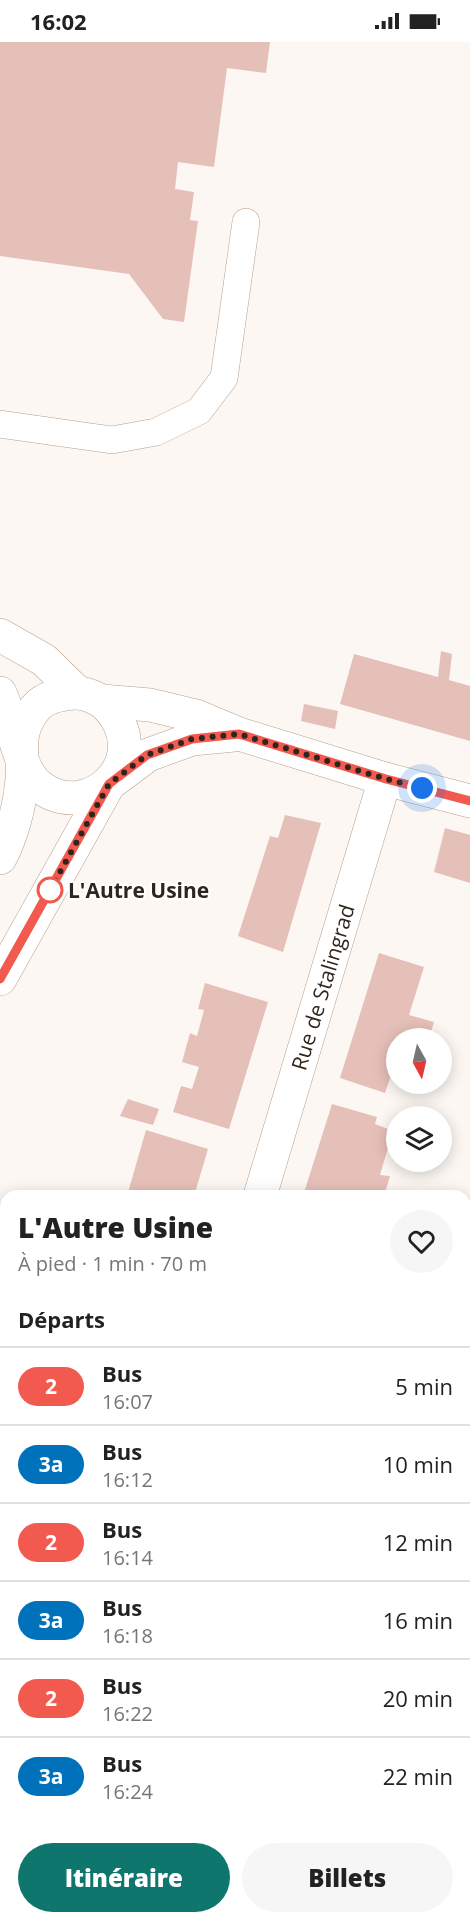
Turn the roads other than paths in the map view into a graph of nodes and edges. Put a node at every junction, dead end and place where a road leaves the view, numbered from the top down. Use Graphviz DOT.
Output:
graph roads {
  1 [pos="246,222"];
  2 [pos="0,424"];
  3 [pos="0,635"];
  4 [pos="0,693"];
  5 [pos="90,697"];
  6 [pos="239,734"];
  7 [pos="20,750"];
  8 [pos="386,779"];
  9 [pos="109,784"];
  10 [pos="470,801"];
  11 [pos="0,858"];
  12 [pos="0,979"];
  13 [pos="262,1190"];
  1 -- 2 [label="lane"];
  3 -- 5 [label="street"];
  4 -- 7 [label="street"];
  5 -- 6 [label="street"];
  5 -- 7 [label="street"];
  5 -- 9 [label="street"];
  6 -- 8 [label="street"];
  6 -- 9 [label="street"];
  7 -- 9 [label="street"];
  7 -- 11 [label="street"];
  8 -- 10 [label="street"];
  8 -- 13 [label="street, Rue de Stalingrad"];
  9 -- 12 [label="street"];
}
